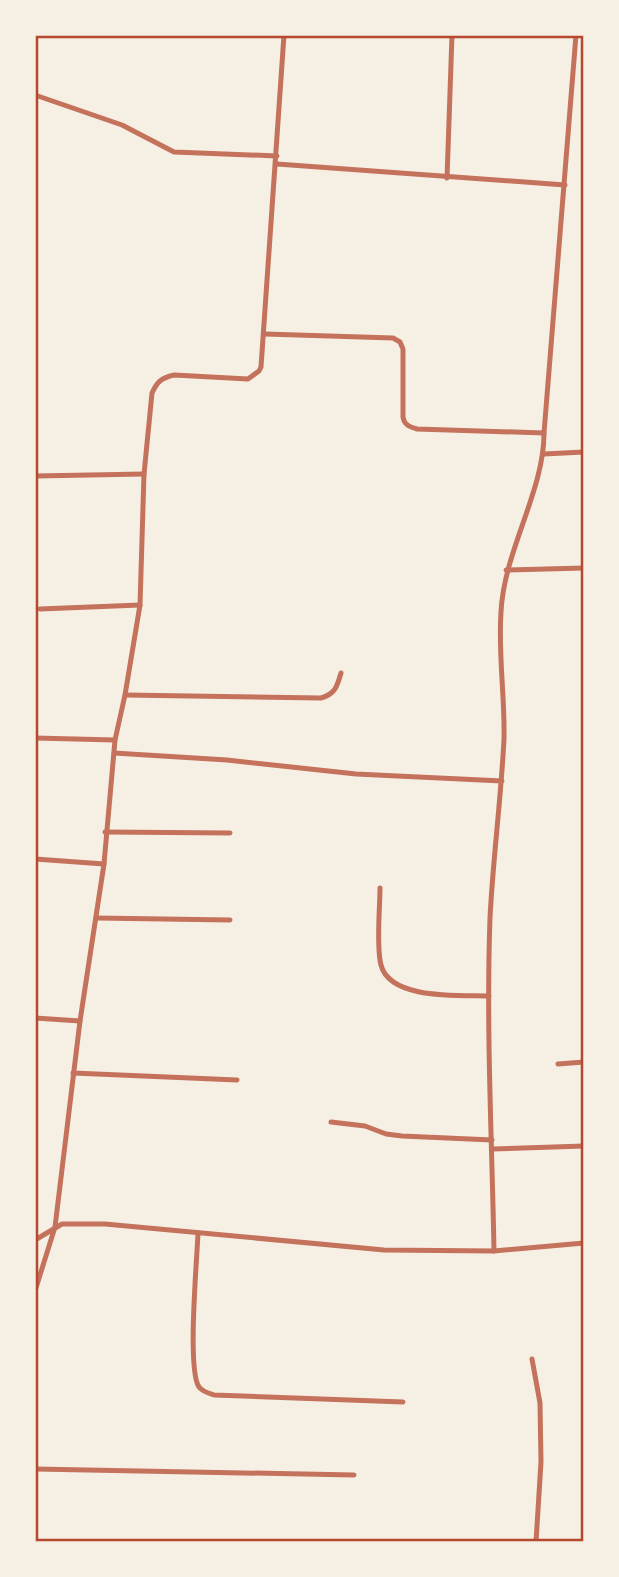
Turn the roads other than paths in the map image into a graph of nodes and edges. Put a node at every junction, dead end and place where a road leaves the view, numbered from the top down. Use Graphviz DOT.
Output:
graph roads {
  1 [pos="284,35"];
  2 [pos="452,35"];
  3 [pos="576,35"];
  4 [pos="35,95"];
  5 [pos="277,156"];
  6 [pos="277,164"];
  7 [pos="447,178"];
  8 [pos="565,185"];
  9 [pos="265,334"];
  10 [pos="544,433"];
  11 [pos="584,452"];
  12 [pos="544,454"];
  13 [pos="144,474"];
  14 [pos="35,476"];
  15 [pos="584,568"];
  16 [pos="506,570"];
  17 [pos="140,605"];
  18 [pos="40,609"];
  19 [pos="341,673"];
  20 [pos="125,695"];
  21 [pos="35,738"];
  22 [pos="115,740"];
  23 [pos="114,753"];
  24 [pos="502,781"];
  25 [pos="105,832"];
  26 [pos="230,833"];
  27 [pos="35,859"];
  28 [pos="104,864"];
  29 [pos="380,888"];
  30 [pos="96,918"];
  31 [pos="230,920"];
  32 [pos="489,996"];
  33 [pos="35,1018"];
  34 [pos="80,1021"];
  35 [pos="584,1062"];
  36 [pos="558,1063"];
  37 [pos="73,1073"];
  38 [pos="237,1080"];
  39 [pos="331,1122"];
  40 [pos="492,1140"];
  41 [pos="584,1146"];
  42 [pos="492,1149"];
  43 [pos="55,1227"];
  44 [pos="198,1233"];
  45 [pos="35,1240"];
  46 [pos="584,1243"];
  47 [pos="494,1251"];
  48 [pos="35,1291"];
  49 [pos="532,1359"];
  50 [pos="403,1402"];
  51 [pos="35,1469"];
  52 [pos="354,1475"];
  53 [pos="536,1542"];
  1 -- 5 [label="street"];
  2 -- 7 [label="street"];
  3 -- 8 [label="street"];
  4 -- 5 [label="street"];
  5 -- 6 [label="street"];
  6 -- 7 [label="street"];
  6 -- 9 [label="street"];
  7 -- 8 [label="street"];
  8 -- 10 [label="street"];
  9 -- 10 [label="street"];
  9 -- 13 [label="street"];
  10 -- 12 [label="street"];
  11 -- 12 [label="street"];
  12 -- 16 [label="street"];
  13 -- 14 [label="street"];
  13 -- 17 [label="street"];
  15 -- 16 [label="street"];
  16 -- 24 [label="street"];
  17 -- 18 [label="street"];
  17 -- 20 [label="street"];
  19 -- 20 [label="street"];
  20 -- 22 [label="street"];
  21 -- 22 [label="street"];
  22 -- 23 [label="street"];
  23 -- 24 [label="street"];
  23 -- 25 [label="street"];
  24 -- 32 [label="street"];
  25 -- 26 [label="street"];
  25 -- 28 [label="street"];
  27 -- 28 [label="street"];
  28 -- 30 [label="street"];
  29 -- 32 [label="street"];
  30 -- 31 [label="street"];
  30 -- 34 [label="street"];
  32 -- 40 [label="street"];
  33 -- 34 [label="street"];
  34 -- 37 [label="street"];
  35 -- 36 [label="street"];
  37 -- 38 [label="street"];
  37 -- 43 [label="street"];
  39 -- 40 [label="street"];
  40 -- 42 [label="street"];
  41 -- 42 [label="street"];
  42 -- 47 [label="street"];
  43 -- 44 [label="street"];
  43 -- 45 [label="street"];
  43 -- 48 [label="street"];
  44 -- 47 [label="street"];
  44 -- 50 [label="street"];
  46 -- 47 [label="street"];
  49 -- 53 [label="street"];
  51 -- 52 [label="street"];
}
